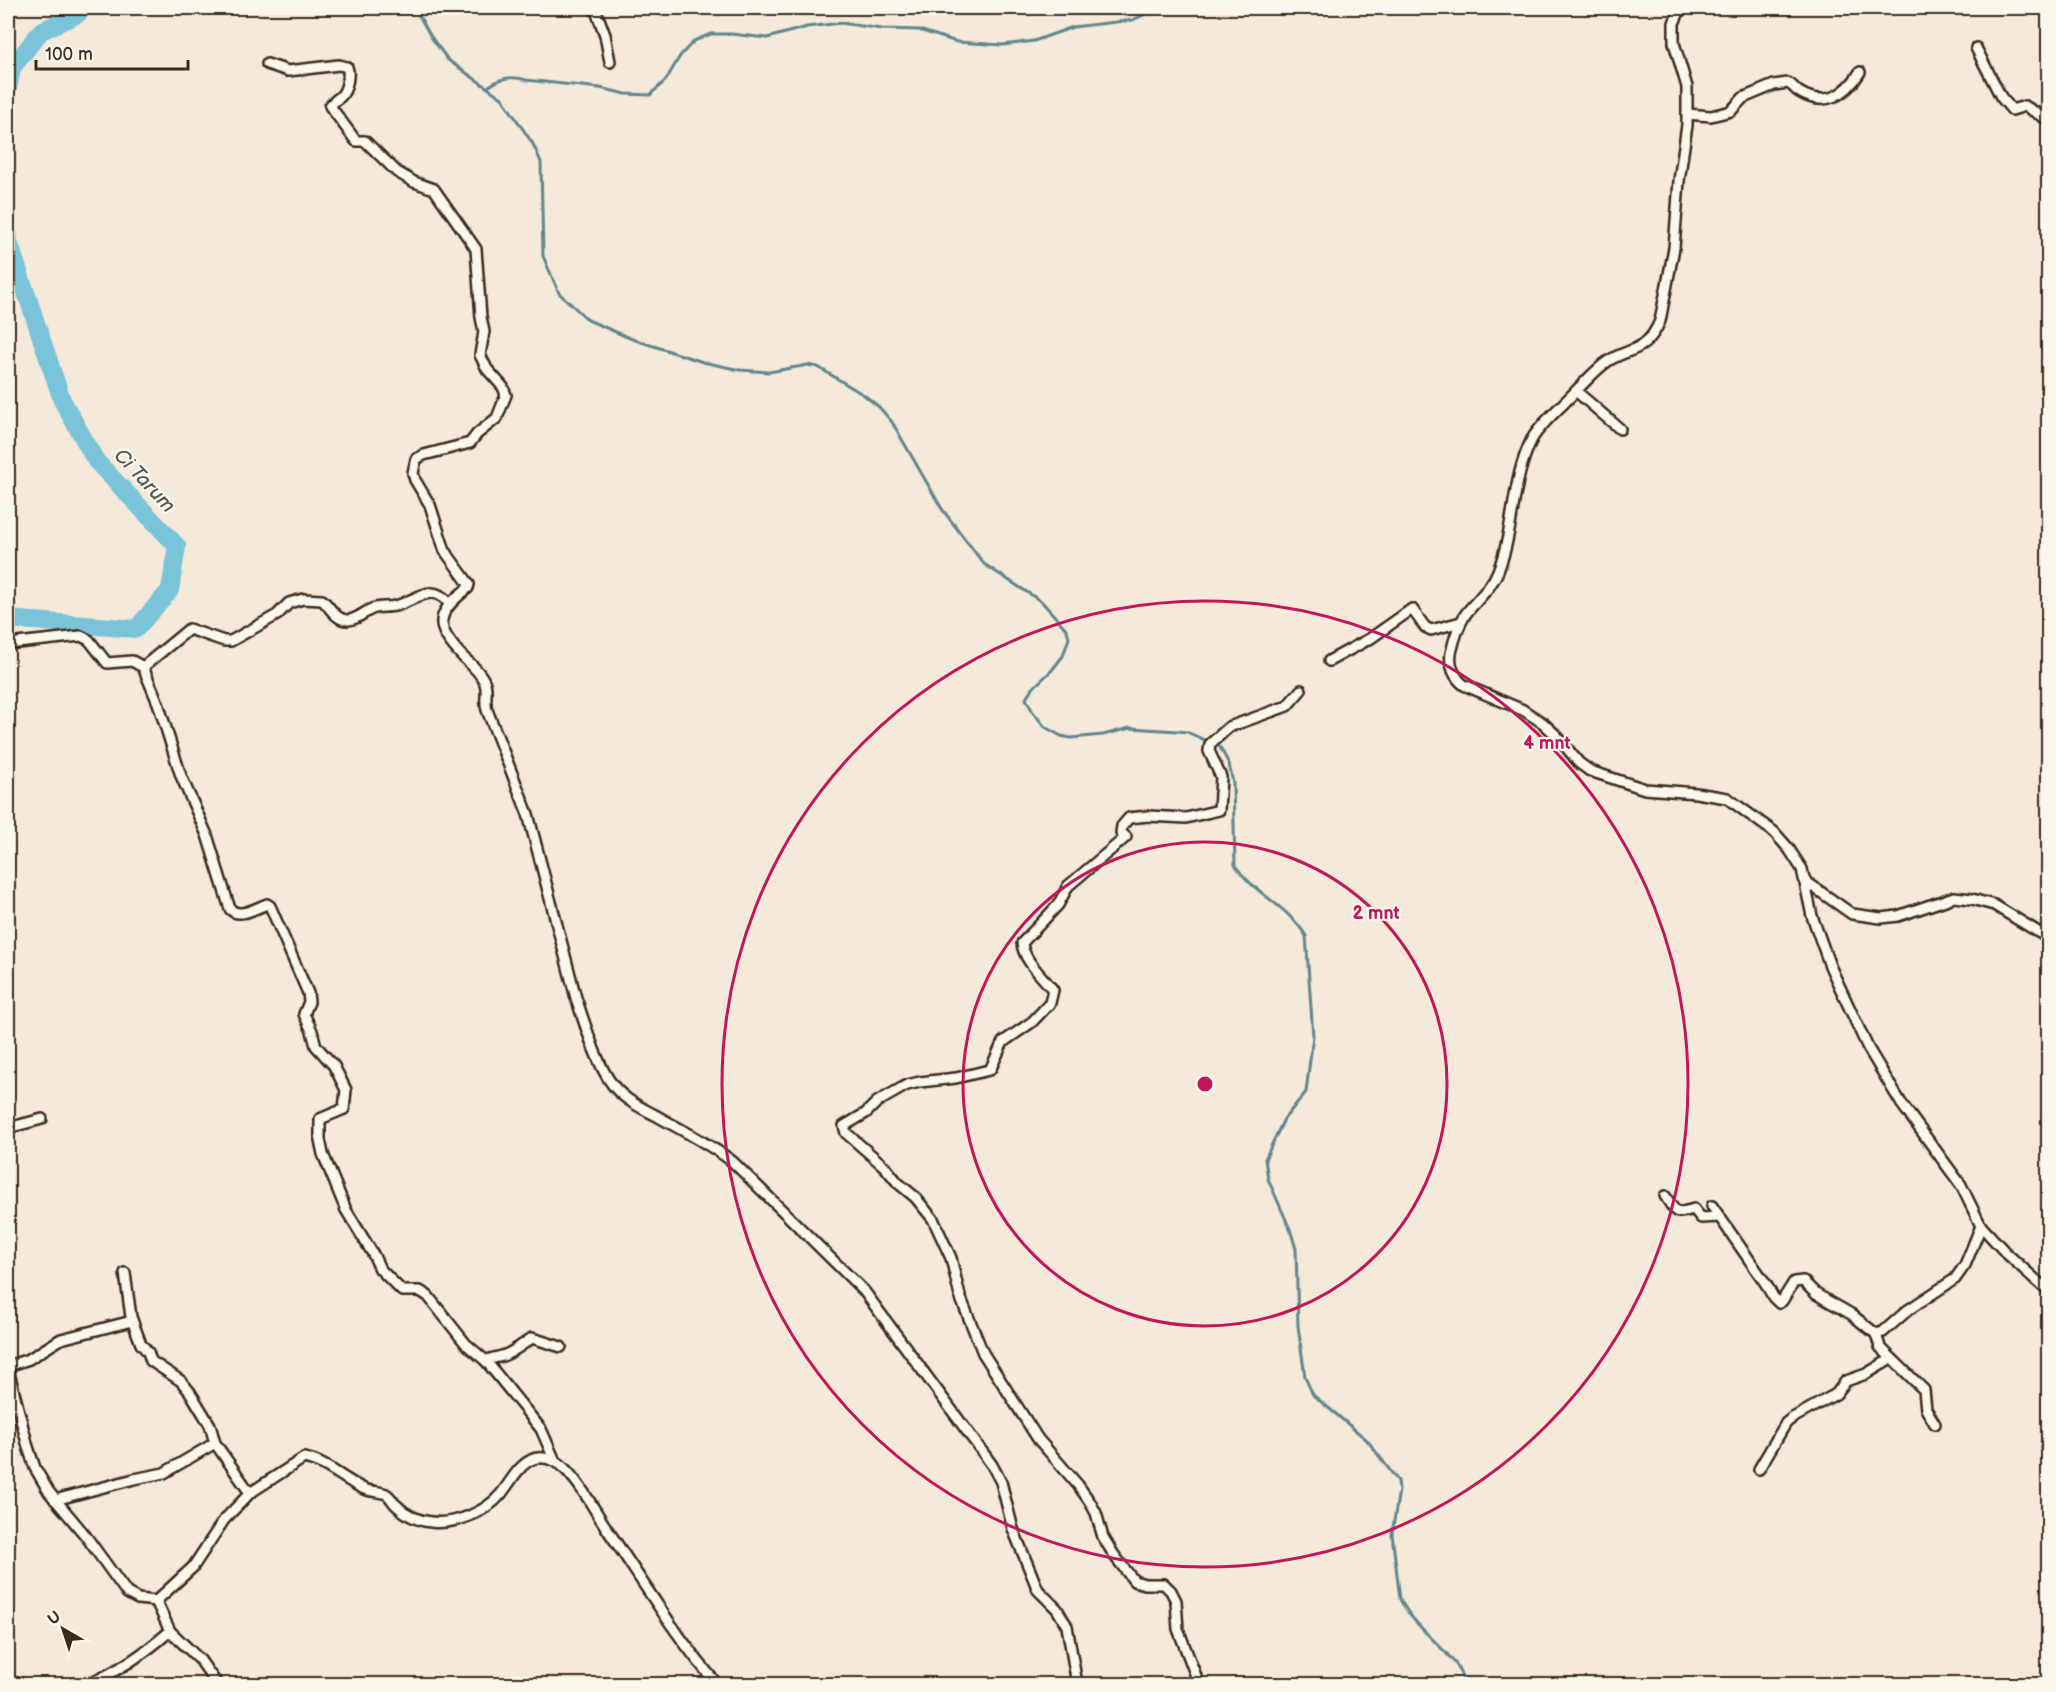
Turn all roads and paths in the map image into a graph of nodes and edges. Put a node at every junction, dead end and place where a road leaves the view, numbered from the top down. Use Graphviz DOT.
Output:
graph roads {
  1 [pos="595,8"];
  2 [pos="1681,8"];
  3 [pos="1976,48"];
  4 [pos="610,62"];
  5 [pos="267,64"];
  6 [pos="1860,72"];
  7 [pos="1687,114"];
  8 [pos="2049,120"];
  9 [pos="1577,392"];
  10 [pos="1620,429"];
  11 [pos="449,603"];
  12 [pos="1461,622"];
  13 [pos="8,644"];
  14 [pos="1329,661"];
  15 [pos="143,667"];
  16 [pos="1301,690"];
  17 [pos="1805,881"];
  18 [pos="2049,938"];
  19 [pos="42,1119"];
  20 [pos="8,1128"];
  21 [pos="1665,1196"];
  22 [pos="1712,1206"];
  23 [pos="1720,1217"];
  24 [pos="1981,1226"];
  25 [pos="125,1274"];
  26 [pos="2049,1292"];
  27 [pos="132,1321"];
  28 [pos="1876,1334"];
  29 [pos="561,1347"];
  30 [pos="1891,1359"];
  31 [pos="486,1361"];
  32 [pos="8,1367"];
  33 [pos="1935,1424"];
  34 [pos="215,1443"];
  35 [pos="555,1461"];
  36 [pos="1759,1469"];
  37 [pos="250,1493"];
  38 [pos="55,1500"];
  39 [pos="156,1601"];
  40 [pos="170,1631"];
  41 [pos="88,1684"];
  42 [pos="217,1684"];
  43 [pos="717,1684"];
  44 [pos="1077,1684"];
  45 [pos="1199,1684"];
  1 -- 4 [label="street"];
  2 -- 7 [label="street"];
  3 -- 8 [label="street"];
  5 -- 11 [label="street"];
  6 -- 7 [label="street"];
  7 -- 9 [label="street"];
  9 -- 10 [label="street"];
  9 -- 12 [label="street"];
  11 -- 15 [label="street"];
  11 -- 44 [label="street"];
  12 -- 14 [label="street"];
  12 -- 17 [label="street"];
  13 -- 15 [label="street"];
  15 -- 31 [label="street"];
  16 -- 45 [label="street"];
  17 -- 18 [label="street"];
  17 -- 24 [label="street"];
  19 -- 20 [label="street"];
  21 -- 23 [label="street"];
  22 -- 23 [label="street"];
  23 -- 28 [label="street"];
  24 -- 26 [label="street"];
  24 -- 28 [label="street"];
  25 -- 27 [label="street"];
  27 -- 32 [label="street"];
  27 -- 34 [label="street"];
  28 -- 30 [label="street"];
  29 -- 31 [label="street"];
  30 -- 33 [label="street"];
  30 -- 36 [label="street"];
  31 -- 35 [label="street"];
  32 -- 38 [label="street"];
  34 -- 37 [label="street"];
  34 -- 38 [label="street"];
  35 -- 37 [label="street"];
  35 -- 43 [label="street"];
  37 -- 39 [label="street"];
  38 -- 39 [label="street"];
  39 -- 40 [label="street"];
  40 -- 41 [label="street"];
  40 -- 42 [label="street"];
}
